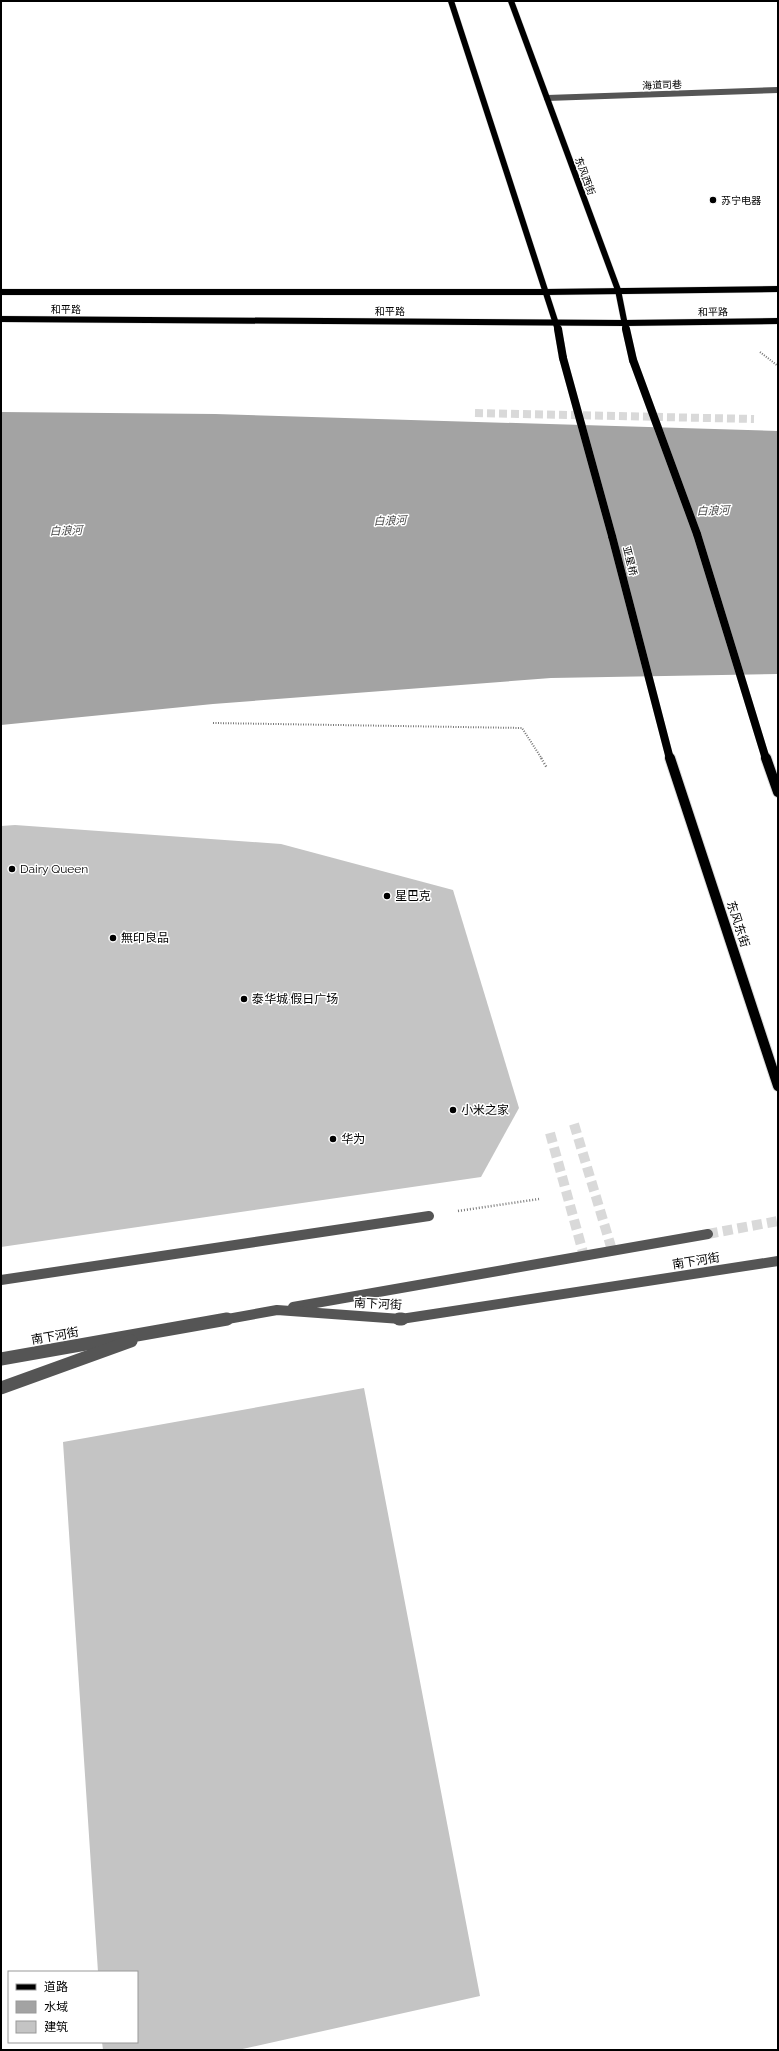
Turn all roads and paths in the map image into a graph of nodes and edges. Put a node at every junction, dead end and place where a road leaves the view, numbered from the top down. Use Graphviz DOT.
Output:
graph roads {
  1 [pos="451,1"];
  2 [pos="511,1"];
  3 [pos="778,90"];
  4 [pos="547,98"];
  5 [pos="778,289"];
  6 [pos="618,290"];
  7 [pos="1,292"];
  8 [pos="546,292"];
  9 [pos="1,319"];
  10 [pos="778,321"];
  11 [pos="557,322"];
  12 [pos="624,323"];
  13 [pos="213,723"];
  14 [pos="546,768"];
  15 [pos="673,771"];
  16 [pos="778,792"];
  17 [pos="778,1086"];
  18 [pos="539,1199"];
  19 [pos="429,1216"];
  20 [pos="708,1234"];
  21 [pos="778,1262"];
  22 [pos="1,1280"];
  23 [pos="277,1310"];
  24 [pos="157,1332"];
  25 [pos="1,1359"];
  26 [pos="1,1388"];
  1 -- 8 [label="main road"];
  2 -- 4 [label="main road, 东风西街"];
  3 -- 4 [label="street, 海道司巷"];
  4 -- 6 [label="main road, 东风西街"];
  5 -- 6 [label="main road, 和平路"];
  6 -- 8 [label="main road, 和平路"];
  6 -- 12 [label="main road, 东风西街"];
  7 -- 8 [label="main road, 和平路"];
  8 -- 11 [label="main road"];
  9 -- 11 [label="main road, 和平路"];
  10 -- 12 [label="main road, 和平路"];
  11 -- 12 [label="main road, 和平路"];
  11 -- 15 [label="main road, 亚星桥, bridge"];
  12 -- 16 [label="main road, 东风西街, bridge"];
  13 -- 14 [label="path"];
  15 -- 17 [label="main road, 东风东街"];
  18 -- 19 [label="path"];
  19 -- 22 [label="street"];
  20 -- 23 [label="street"];
  21 -- 23 [label="street, 南下河街"];
  23 -- 24 [label="street, 南下河街"];
  24 -- 25 [label="street, 南下河街"];
  24 -- 26 [label="street"];
}
